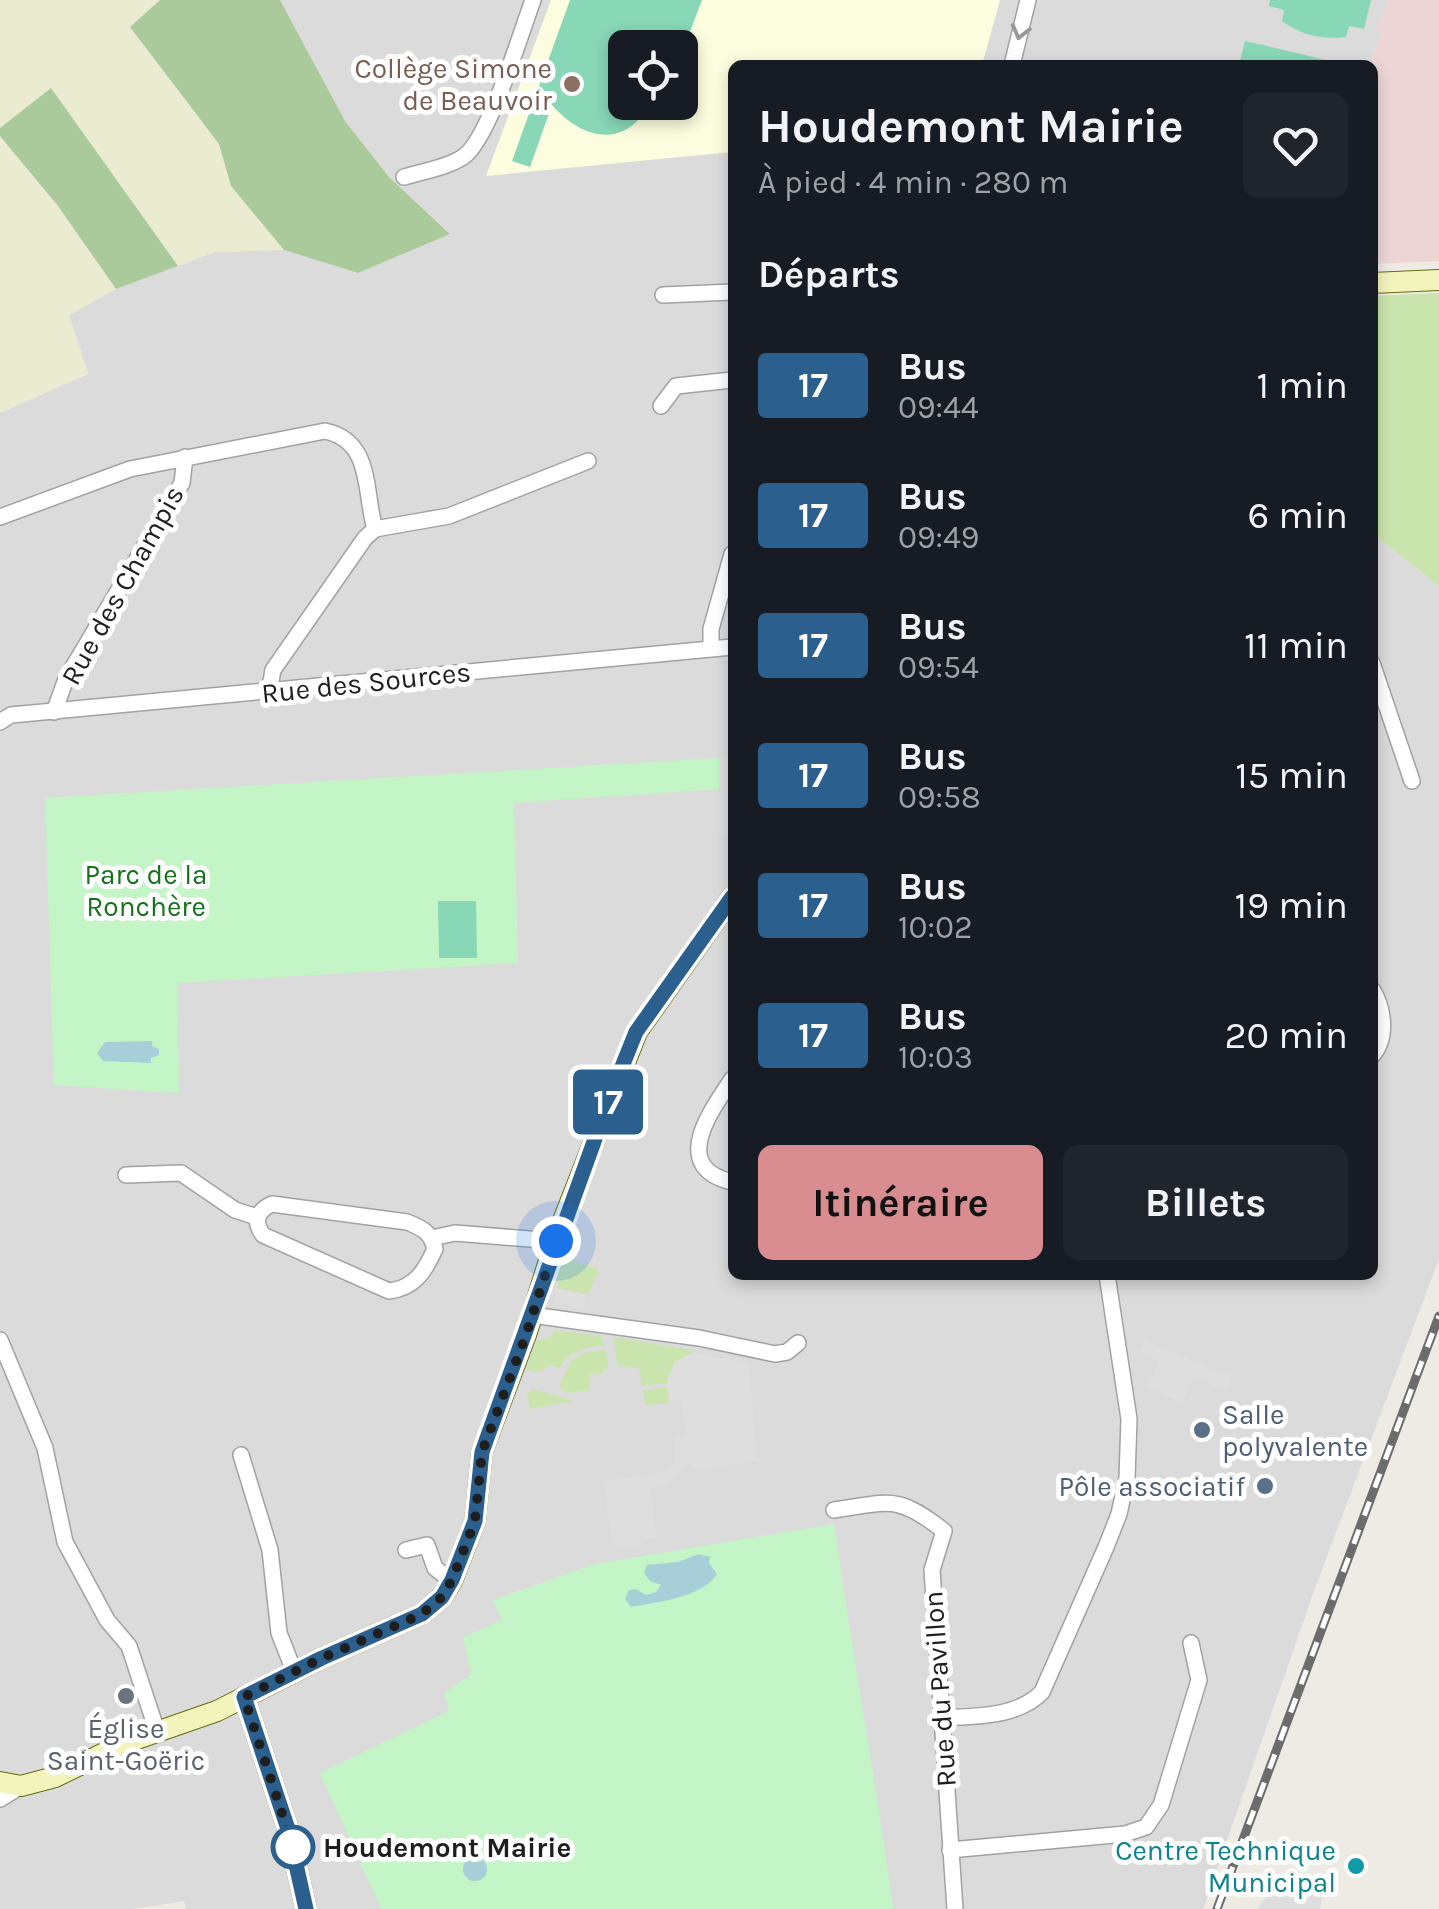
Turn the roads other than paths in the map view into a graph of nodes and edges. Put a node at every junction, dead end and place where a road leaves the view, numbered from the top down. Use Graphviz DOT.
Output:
graph roads {
  1 [pos="533,0"];
  2 [pos="1028,0"];
  3 [pos="1013,60"];
  4 [pos="404,177"];
  5 [pos="1439,280"];
  6 [pos="1378,283"];
  7 [pos="728,292"];
  8 [pos="663,295"];
  9 [pos="728,380"];
  10 [pos="660,406"];
  11 [pos="185,456"];
  12 [pos="588,462"];
  13 [pos="0,517"];
  14 [pos="375,529"];
  15 [pos="728,569"];
  16 [pos="728,646"];
  17 [pos="711,648"];
  18 [pos="1378,681"];
  19 [pos="269,692"];
  20 [pos="54,712"];
  21 [pos="0,722"];
  22 [pos="1412,781"];
  23 [pos="728,903"];
  24 [pos="1378,1007"];
  25 [pos="1378,1049"];
  26 [pos="728,1085"];
  27 [pos="126,1175"];
  28 [pos="728,1181"];
  29 [pos="257,1216"];
  30 [pos="432,1238"];
  31 [pos="556,1241"];
  32 [pos="1109,1280"];
  33 [pos="532,1315"];
  34 [pos="0,1340"];
  35 [pos="798,1344"];
  36 [pos="241,1456"];
  37 [pos="834,1510"];
  38 [pos="406,1550"];
  39 [pos="452,1580"];
  40 [pos="1191,1643"];
  41 [pos="294,1671"];
  42 [pos="244,1697"];
  43 [pos="940,1718"];
  44 [pos="157,1732"];
  45 [pos="10,1784"];
  46 [pos="0,1799"];
  47 [pos="950,1850"];
  48 [pos="306,1909"];
  49 [pos="955,1909"];
  1 -- 4 [label="street"];
  2 -- 3 [label="street, one-way"];
  5 -- 6 [label="street"];
  7 -- 8 [label="street"];
  9 -- 10 [label="street"];
  11 -- 13 [label="street"];
  11 -- 14 [label="street"];
  11 -- 20 [label="street, Rue des Champis"];
  12 -- 14 [label="street"];
  14 -- 19 [label="street"];
  15 -- 17 [label="street"];
  16 -- 17 [label="street, Rue des Sources"];
  17 -- 19 [label="street, Rue des Sources"];
  18 -- 22 [label="street"];
  19 -- 20 [label="street, Rue des Sources"];
  20 -- 21 [label="street, Rue des Sources"];
  23 -- 31 [label="street"];
  24 -- 25 [label="street"];
  26 -- 28 [label="street"];
  27 -- 29 [label="street"];
  29 -- 30 [label="street"];
  29 -- 30 [label="street"];
  30 -- 31 [label="street"];
  31 -- 33 [label="street"];
  32 -- 43 [label="street"];
  33 -- 35 [label="street"];
  33 -- 39 [label="street"];
  34 -- 44 [label="street"];
  36 -- 41 [label="street"];
  37 -- 43 [label="street, Rue du Pavillon"];
  38 -- 39 [label="street"];
  39 -- 41 [label="street"];
  40 -- 47 [label="street"];
  41 -- 42 [label="street"];
  42 -- 44 [label="street"];
  42 -- 48 [label="street"];
  43 -- 47 [label="street, Rue du Pavillon"];
  44 -- 45 [label="street"];
  45 -- 46 [label="street"];
  47 -- 49 [label="street, Rue du Pavillon"];
}
